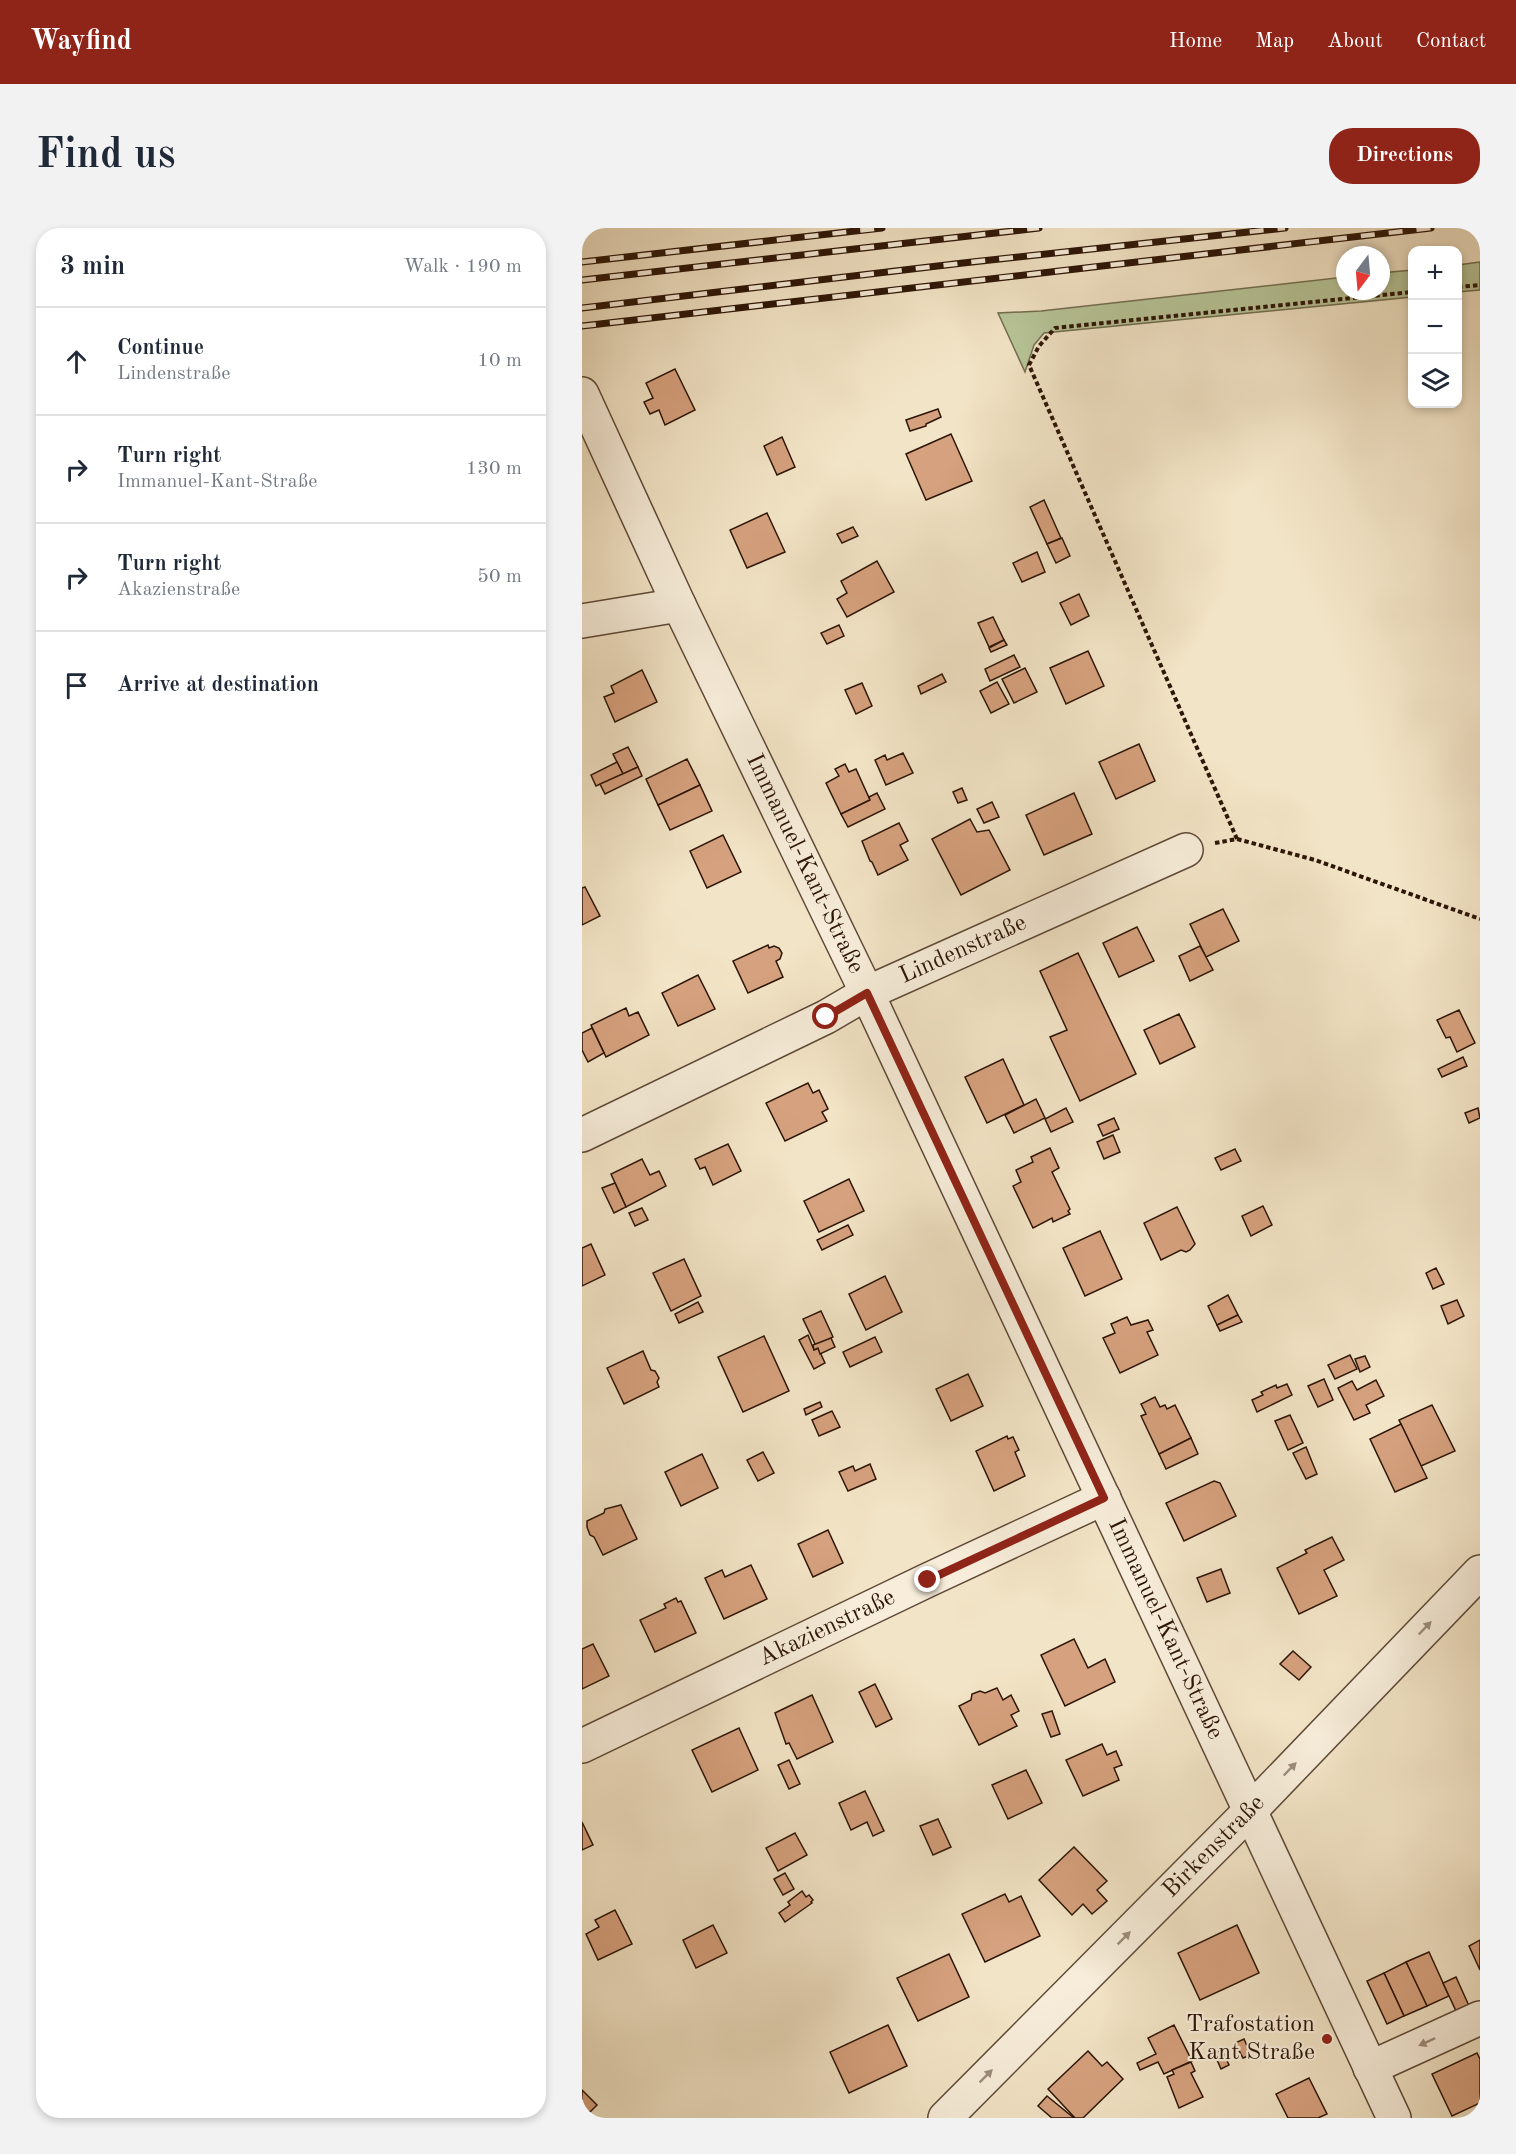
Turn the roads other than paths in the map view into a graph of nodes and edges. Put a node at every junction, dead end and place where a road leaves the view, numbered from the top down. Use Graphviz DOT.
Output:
graph roads {
  1 [pos="582,394"];
  2 [pos="679,605"];
  3 [pos="582,621"];
  4 [pos="1186,850"];
  5 [pos="867,993"];
  6 [pos="582,1135"];
  7 [pos="1104,1498"];
  8 [pos="1480,1572"];
  9 [pos="582,1746"];
  10 [pos="1249,1812"];
  11 [pos="1480,2018"];
  12 [pos="1370,2068"];
  13 [pos="945,2118"];
  14 [pos="1394,2118"];
  1 -- 2 [label="street, Immanuel-Kant-Straße"];
  2 -- 3 [label="street"];
  2 -- 5 [label="street, Immanuel-Kant-Straße"];
  4 -- 5 [label="street, Lindenstraße"];
  5 -- 6 [label="street, Lindenstraße"];
  5 -- 7 [label="street, Immanuel-Kant-Straße"];
  7 -- 9 [label="street, Akazienstraße"];
  7 -- 10 [label="street, Immanuel-Kant-Straße"];
  10 -- 8 [label="street, Birkenstraße, one-way"];
  10 -- 12 [label="street, Immanuel-Kant-Straße"];
  13 -- 10 [label="street, Birkenstraße, one-way"];
  11 -- 12 [label="street, one-way"];
  12 -- 14 [label="street, Immanuel-Kant-Straße"];
}
